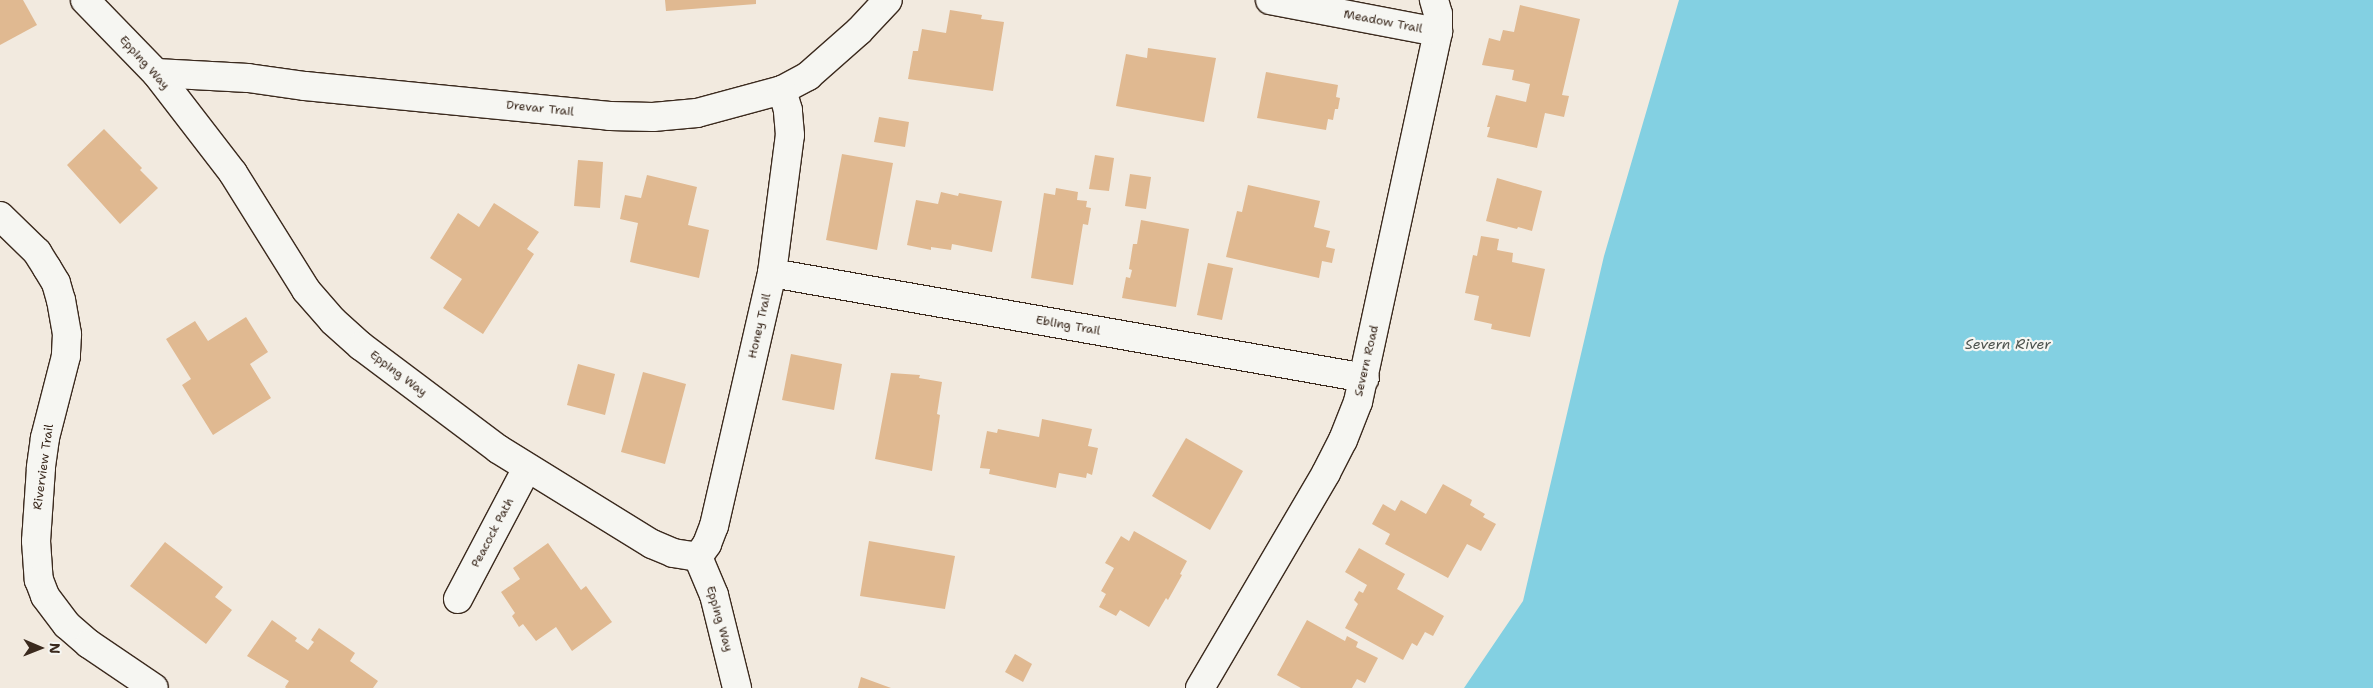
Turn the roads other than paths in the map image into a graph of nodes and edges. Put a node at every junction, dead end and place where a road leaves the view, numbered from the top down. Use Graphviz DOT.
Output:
graph roads {
  1 [pos="86,0"];
  2 [pos="888,0"];
  3 [pos="1270,0"];
  4 [pos="1434,0"];
  5 [pos="1438,32"];
  6 [pos="156,74"];
  7 [pos="782,90"];
  8 [pos="0,216"];
  9 [pos="772,273"];
  10 [pos="1365,378"];
  11 [pos="527,468"];
  12 [pos="698,557"];
  13 [pos="458,599"];
  14 [pos="154,688"];
  15 [pos="737,688"];
  16 [pos="1200,688"];
  1 -- 6 [label="street, Epping Way"];
  2 -- 7 [label="street, Drevar Trail"];
  3 -- 5 [label="street, Meadow Trail"];
  4 -- 5 [label="street, Severn Road"];
  5 -- 10 [label="street, Severn Road"];
  6 -- 7 [label="street, Drevar Trail"];
  6 -- 11 [label="street, Epping Way"];
  7 -- 9 [label="street, Honey Trail"];
  8 -- 14 [label="street, Riverview Trail"];
  9 -- 10 [label="street, Ebling Trail"];
  9 -- 12 [label="street, Honey Trail"];
  10 -- 16 [label="street, Severn Road"];
  11 -- 12 [label="street, Epping Way"];
  11 -- 13 [label="street, Peacock Path"];
  12 -- 15 [label="street, Epping Way"];
}
